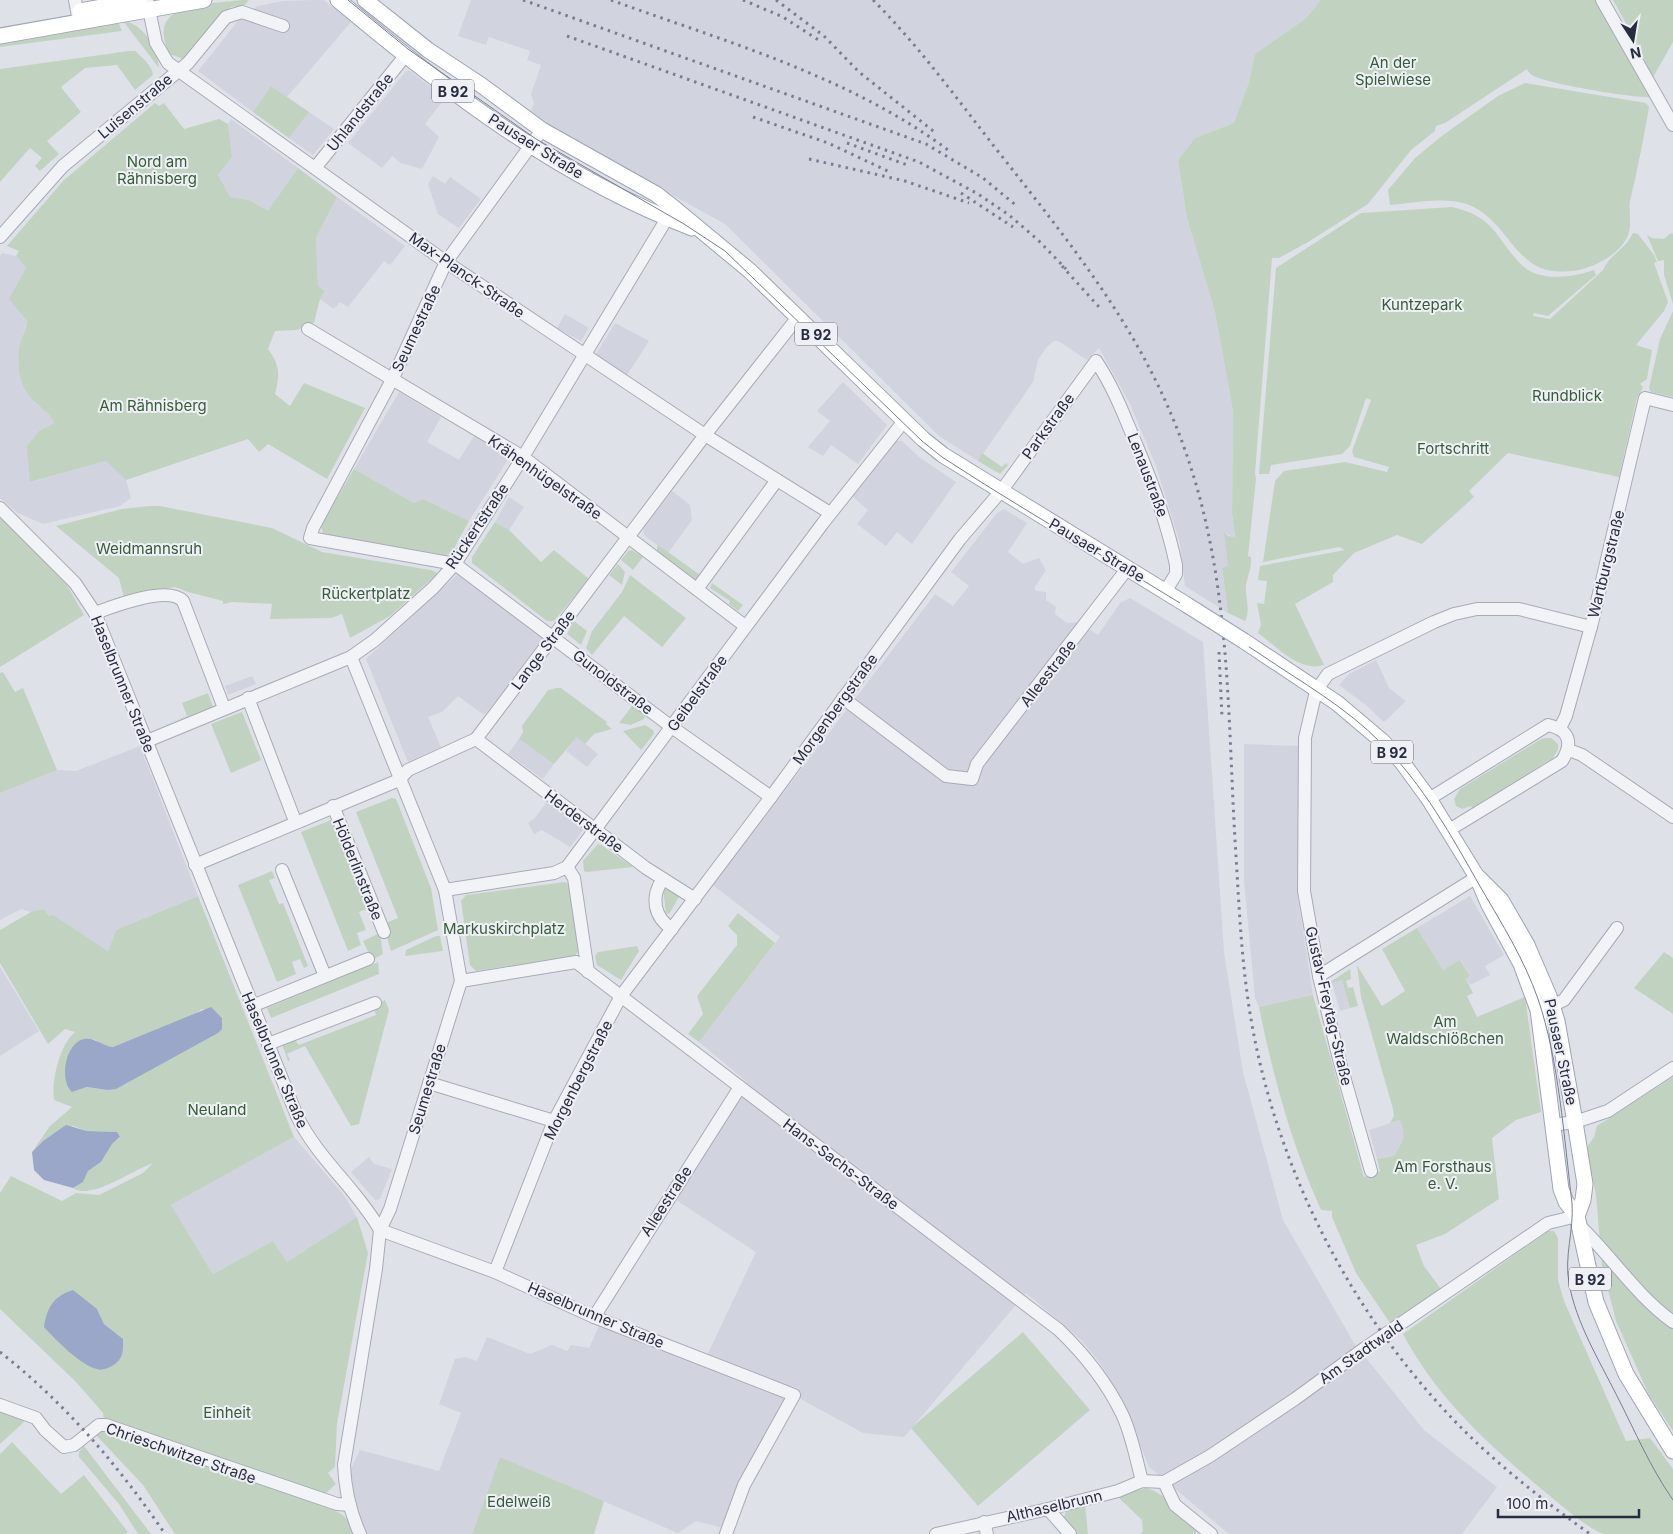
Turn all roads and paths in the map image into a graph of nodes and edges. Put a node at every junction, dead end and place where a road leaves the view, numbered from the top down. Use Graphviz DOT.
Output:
graph roads {
  1 [pos="204,0"];
  2 [pos="338,0"];
  3 [pos="365,0"];
  4 [pos="1602,0"];
  5 [pos="145,3"];
  6 [pos="77,11"];
  7 [pos="0,26"];
  8 [pos="283,26"];
  9 [pos="0,36"];
  10 [pos="404,56"];
  11 [pos="178,70"];
  12 [pos="1671,115"];
  13 [pos="542,130"];
  14 [pos="531,146"];
  15 [pos="314,168"];
  16 [pos="670,213"];
  17 [pos="0,236"];
  18 [pos="446,262"];
  19 [pos="798,317"];
  20 [pos="308,329"];
  21 [pos="584,355"];
  22 [pos="1096,361"];
  23 [pos="393,378"];
  24 [pos="1673,405"];
  25 [pos="904,421"];
  26 [pos="705,434"];
  27 [pos="523,457"];
  28 [pos="777,480"];
  29 [pos="1001,492"];
  30 [pos="0,508"];
  31 [pos="830,514"];
  32 [pos="628,536"];
  33 [pos="310,538"];
  34 [pos="455,564"];
  35 [pos="1128,569"];
  36 [pos="697,589"];
  37 [pos="1165,592"];
  38 [pos="96,613"];
  39 [pos="745,626"];
  40 [pos="1591,627"];
  41 [pos="553,637"];
  42 [pos="351,657"];
  43 [pos="1317,690"];
  44 [pos="248,698"];
  45 [pos="843,698"];
  46 [pos="224,708"];
  47 [pos="1554,726"];
  48 [pos="673,728"];
  49 [pos="476,738"];
  50 [pos="146,741"];
  51 [pos="1569,750"];
  52 [pos="399,780"];
  53 [pos="771,798"];
  54 [pos="1429,799"];
  55 [pos="333,806"];
  56 [pos="1673,817"];
  57 [pos="295,821"];
  58 [pos="596,830"];
  59 [pos="1449,830"];
  60 [pos="195,865"];
  61 [pos="567,867"];
  62 [pos="282,870"];
  63 [pos="1478,877"];
  64 [pos="663,879"];
  65 [pos="445,890"];
  66 [pos="695,899"];
  67 [pos="1617,928"];
  68 [pos="672,929"];
  69 [pos="384,932"];
  70 [pos="368,959"];
  71 [pos="588,972"];
  72 [pos="325,976"];
  73 [pos="1319,976"];
  74 [pos="461,981"];
  75 [pos="621,996"];
  76 [pos="375,1002"];
  77 [pos="252,1006"];
  78 [pos="1552,1006"];
  79 [pos="268,1044"];
  80 [pos="1673,1068"];
  81 [pos="429,1083"];
  82 [pos="740,1087"];
  83 [pos="554,1121"];
  84 [pos="1576,1122"];
  85 [pos="1552,1125"];
  86 [pos="1371,1171"];
  87 [pos="1578,1221"];
  88 [pos="380,1230"];
  89 [pos="495,1272"];
  90 [pos="594,1317"];
  91 [pos="1673,1322"];
  92 [pos="0,1406"];
  93 [pos="1673,1451"];
  94 [pos="1142,1481"];
  95 [pos="1164,1482"];
  96 [pos="350,1505"];
  97 [pos="1048,1509"];
  98 [pos="986,1528"];
  99 [pos="360,1534"];
  100 [pos="726,1534"];
  101 [pos="936,1534"];
  102 [pos="1070,1534"];
  103 [pos="1212,1534"];
  1 -- 5 [label="main road"];
  2 -- 10 [label="main road, Pausaer Straße / B 92"];
  3 -- 13 [label="main road, Pausaer Straße / B 92"];
  4 -- 12 [label="street"];
  5 -- 6 [label="main road"];
  5 -- 11 [label="street, Max-Planck-Straße"];
  6 -- 7 [label="main road"];
  6 -- 9 [label="main road"];
  8 -- 11 [label="street, Luisenstraße"];
  10 -- 14 [label="main road, Pausaer Straße / B 92"];
  10 -- 15 [label="street, Uhlandstraße"];
  11 -- 15 [label="street, Max-Planck-Straße"];
  11 -- 17 [label="street, Luisenstraße"];
  13 -- 14 [label="street, Seumestraße"];
  13 -- 16 [label="main road, Pausaer Straße / B 92"];
  14 -- 16 [label="main road, Pausaer Straße / B 92"];
  14 -- 18 [label="street, Seumestraße"];
  15 -- 18 [label="street, Max-Planck-Straße"];
  16 -- 19 [label="main road, Pausaer Straße / B 92"];
  16 -- 21 [label="street, Rückertstraße"];
  18 -- 21 [label="street, Max-Planck-Straße"];
  18 -- 23 [label="street, Seumestraße"];
  19 -- 25 [label="main road, Pausaer Straße / B 92"];
  19 -- 26 [label="street, Lange Straße"];
  20 -- 23 [label="street, Krähenhügelstraße"];
  21 -- 26 [label="street, Max-Planck-Straße"];
  21 -- 27 [label="street, Rückertstraße"];
  22 -- 29 [label="street, Parkstraße"];
  22 -- 37 [label="street, Lenaustraße"];
  23 -- 27 [label="street, Krähenhügelstraße"];
  23 -- 33 [label="street, Seumestraße"];
  24 -- 40 [label="street, Wartburgstraße"];
  25 -- 29 [label="main road, Pausaer Straße / B 92"];
  25 -- 31 [label="street, Geibelstraße"];
  26 -- 28 [label="street, Max-Planck-Straße"];
  26 -- 32 [label="street, Lange Straße"];
  27 -- 32 [label="street, Krähenhügelstraße"];
  27 -- 34 [label="street, Rückertstraße"];
  28 -- 31 [label="street, Max-Planck-Straße"];
  28 -- 36 [label="street"];
  29 -- 35 [label="main road, Pausaer Straße / B 92"];
  29 -- 45 [label="street, Morgenbergstraße"];
  30 -- 38 [label="street, Haselbrunner Straße"];
  31 -- 39 [label="street, Geibelstraße"];
  32 -- 36 [label="street, Krähenhügelstraße"];
  32 -- 41 [label="street, Lange Straße"];
  33 -- 34 [label="street, Gunoldstraße"];
  34 -- 41 [label="street, Gunoldstraße"];
  34 -- 42 [label="street, Rückertstraße"];
  35 -- 37 [label="main road, Pausaer Straße / B 92"];
  35 -- 45 [label="street, Alleestraße"];
  36 -- 39 [label="street, Krähenhügelstraße"];
  37 -- 43 [label="main road, Pausaer Straße / B 92, bridge"];
  38 -- 46 [label="street"];
  38 -- 50 [label="street, Haselbrunner Straße"];
  39 -- 48 [label="street, Geibelstraße"];
  40 -- 43 [label="street"];
  40 -- 47 [label="street, Wartburgstraße"];
  41 -- 48 [label="street, Gunoldstraße"];
  41 -- 49 [label="street, Lange Straße"];
  42 -- 44 [label="street, Rückertstraße"];
  42 -- 52 [label="street, Seumestraße"];
  43 -- 54 [label="main road, Pausaer Straße / B 92"];
  43 -- 73 [label="street, Gustav-Freytag-Straße"];
  44 -- 46 [label="street, Rückertstraße"];
  44 -- 57 [label="street"];
  45 -- 53 [label="street, Morgenbergstraße"];
  46 -- 50 [label="street, Rückertstraße"];
  47 -- 51 [label="street"];
  47 -- 54 [label="street"];
  48 -- 53 [label="street, Gunoldstraße"];
  48 -- 58 [label="street, Geibelstraße"];
  49 -- 52 [label="street, Lange Straße"];
  49 -- 58 [label="street, Herderstraße"];
  50 -- 60 [label="street, Haselbrunner Straße"];
  51 -- 56 [label="street"];
  51 -- 59 [label="street"];
  52 -- 55 [label="street, Lange Straße"];
  52 -- 65 [label="street, Seumestraße"];
  53 -- 66 [label="street, Morgenbergstraße"];
  54 -- 59 [label="main road, Pausaer Straße / B 92"];
  55 -- 57 [label="street, Lange Straße"];
  55 -- 69 [label="street, Hölderlinstraße"];
  57 -- 60 [label="street, Lange Straße"];
  58 -- 61 [label="street, Geibelstraße"];
  58 -- 64 [label="street, Herderstraße"];
  59 -- 63 [label="main road, Pausaer Straße / B 92"];
  60 -- 77 [label="street, Haselbrunner Straße"];
  61 -- 65 [label="street"];
  61 -- 71 [label="street"];
  62 -- 72 [label="street"];
  63 -- 73 [label="street"];
  63 -- 78 [label="main road, Pausaer Straße / B 92"];
  63 -- 85 [label="main road, Pausaer Straße / B 92"];
  64 -- 66 [label="street, Herderstraße"];
  64 -- 68 [label="street"];
  65 -- 74 [label="street, Seumestraße"];
  66 -- 68 [label="street, Morgenbergstraße"];
  67 -- 78 [label="street"];
  68 -- 75 [label="street, Morgenbergstraße"];
  70 -- 72 [label="street"];
  71 -- 74 [label="street, Hans-Sachs-Straße"];
  71 -- 75 [label="street, Hans-Sachs-Straße"];
  72 -- 77 [label="street"];
  73 -- 86 [label="street, Gustav-Freytag-Straße"];
  74 -- 81 [label="street, Seumestraße"];
  75 -- 82 [label="street, Hans-Sachs-Straße"];
  75 -- 83 [label="street, Morgenbergstraße"];
  76 -- 79 [label="street"];
  77 -- 79 [label="street, Haselbrunner Straße"];
  78 -- 84 [label="main road, Pausaer Straße / B 92"];
  79 -- 88 [label="street, Haselbrunner Straße"];
  80 -- 84 [label="street"];
  81 -- 83 [label="street"];
  81 -- 88 [label="street, Seumestraße"];
  82 -- 90 [label="street, Alleestraße"];
  82 -- 94 [label="street, Hans-Sachs-Straße"];
  83 -- 89 [label="street, Morgenbergstraße"];
  84 -- 85 [label="street"];
  84 -- 87 [label="main road, Pausaer Straße / B 92"];
  85 -- 87 [label="main road, Pausaer Straße / B 92"];
  87 -- 91 [label="street, Pausaer Straße"];
  87 -- 93 [label="main road, Pausaer Straße / B 92"];
  87 -- 95 [label="street, Am Stadtwald"];
  88 -- 89 [label="street, Haselbrunner Straße"];
  88 -- 96 [label="street, Seumestraße"];
  89 -- 90 [label="street, Haselbrunner Straße"];
  90 -- 100 [label="street, Haselbrunner Straße"];
  92 -- 96 [label="street, Chrieschwitzer Straße"];
  94 -- 95 [label="street"];
  94 -- 97 [label="street, Althaselbrunn"];
  95 -- 103 [label="street"];
  96 -- 99 [label="street, Seumestraße"];
  97 -- 98 [label="street, Althaselbrunn"];
  97 -- 102 [label="street"];
  98 -- 101 [label="street, Althaselbrunn"];
}
